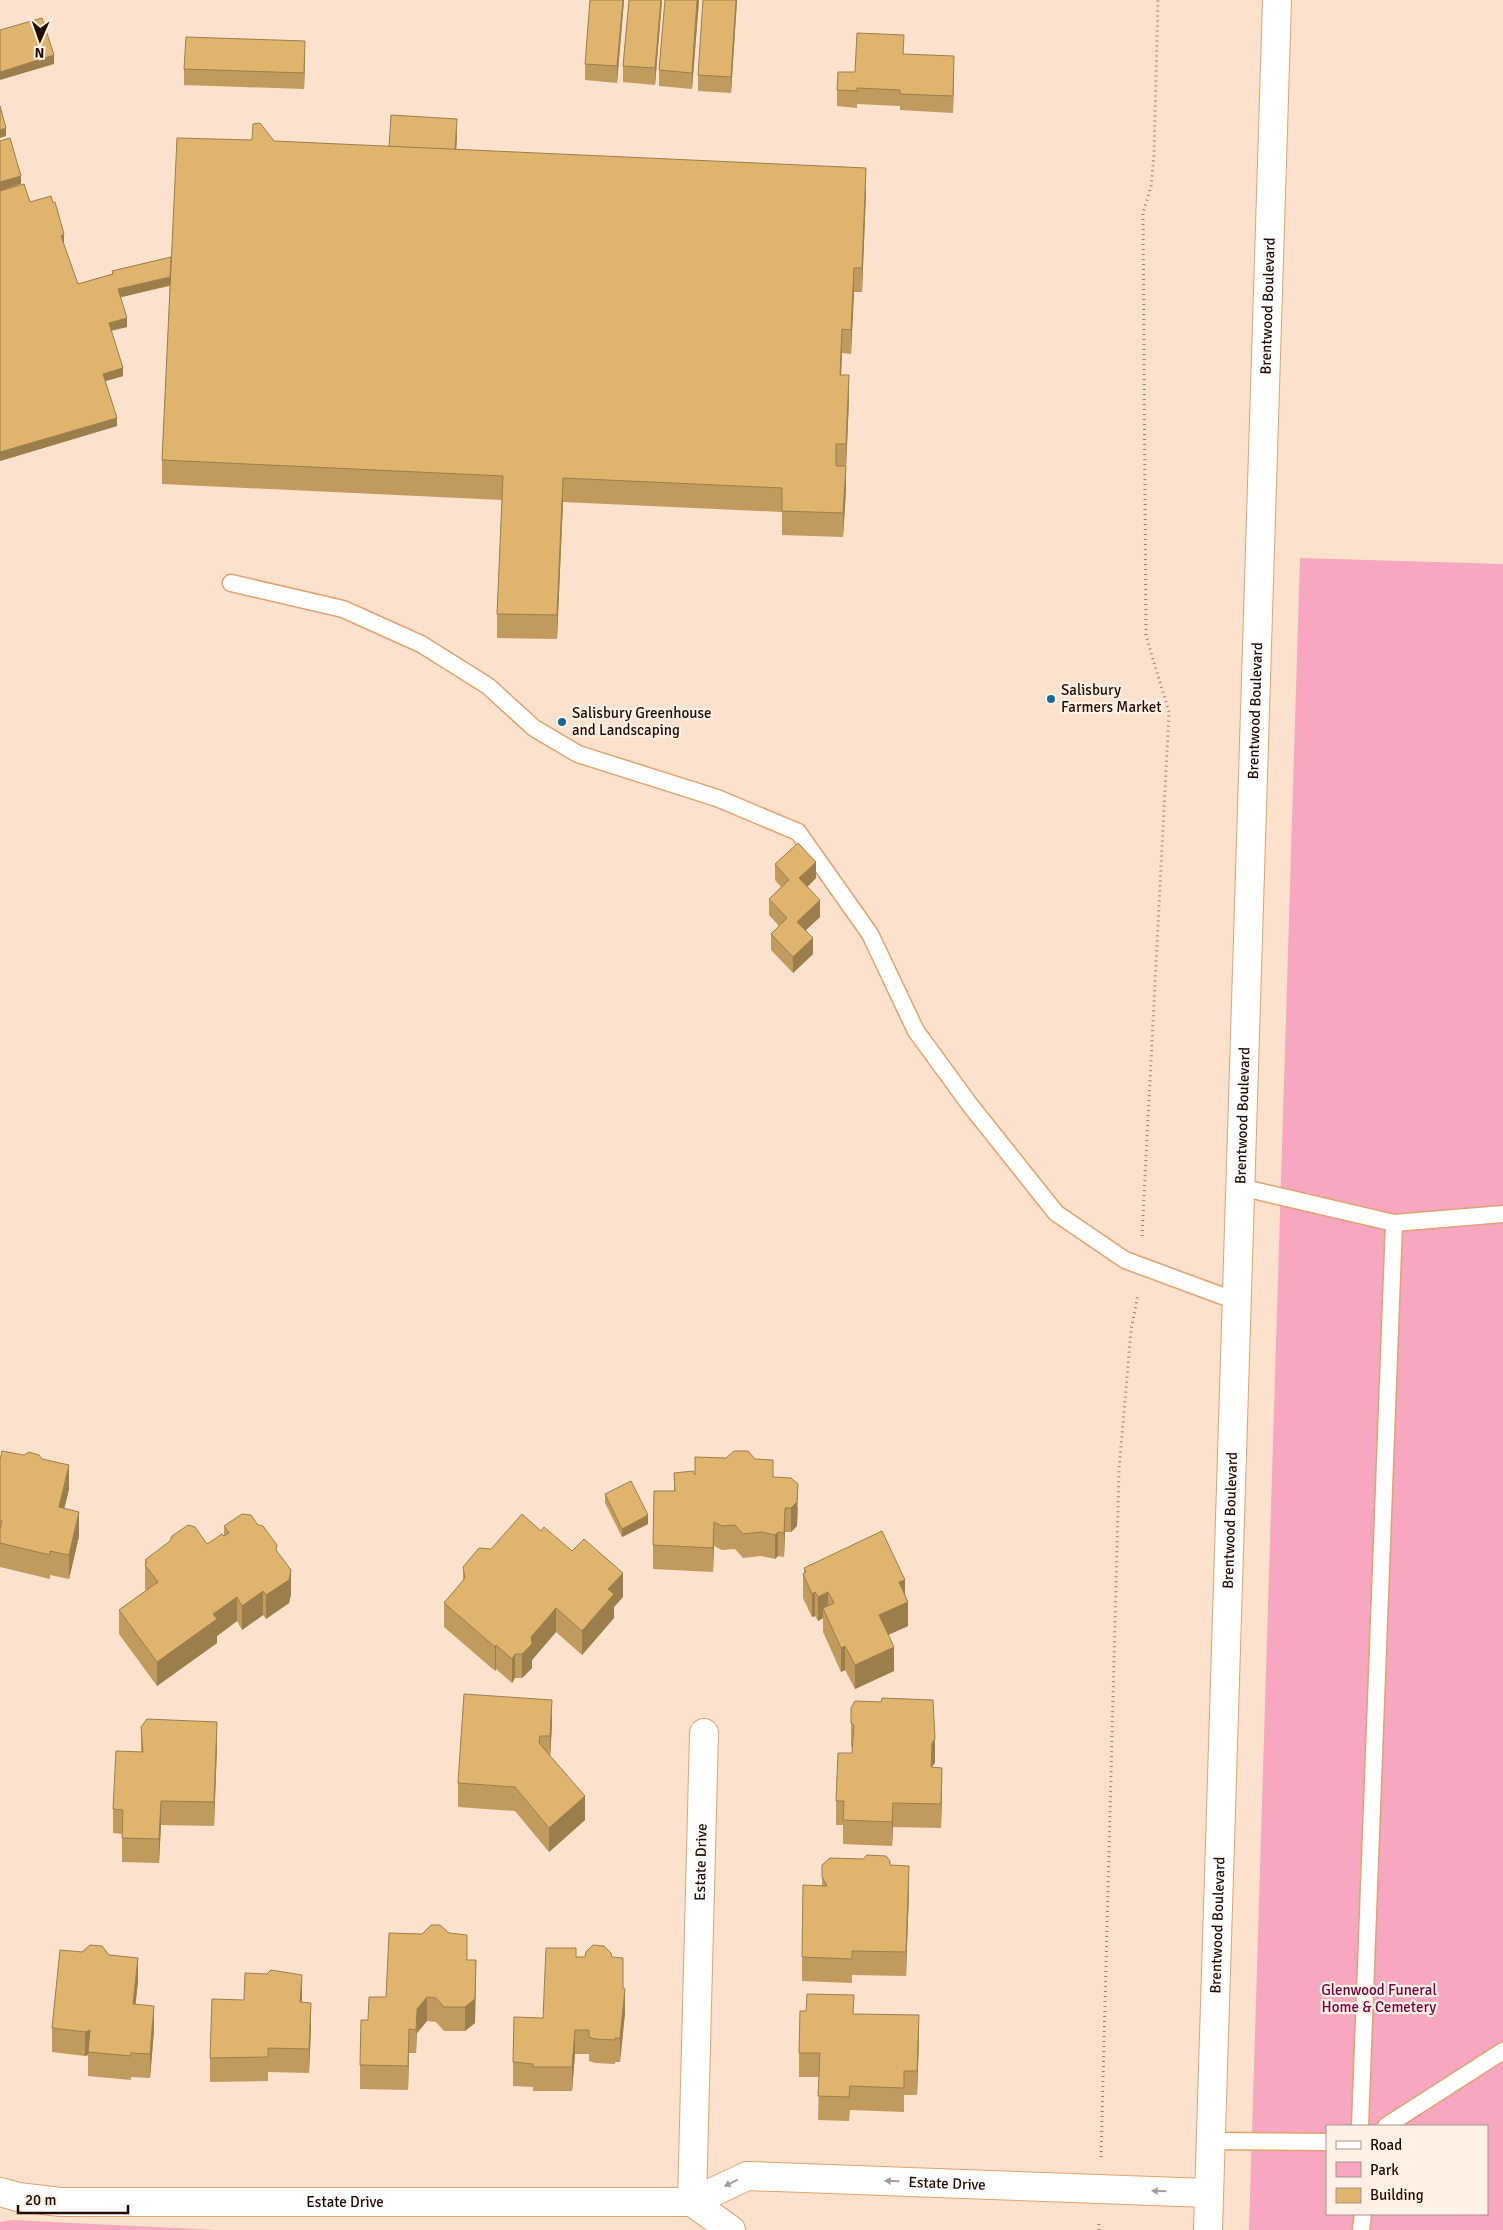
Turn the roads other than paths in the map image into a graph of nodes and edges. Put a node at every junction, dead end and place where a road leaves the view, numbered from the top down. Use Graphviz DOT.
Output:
graph roads {
  1 [pos="1278,0"];
  2 [pos="231,583"];
  3 [pos="1240,1187"];
  4 [pos="1503,1214"];
  5 [pos="1394,1223"];
  6 [pos="1236,1301"];
  7 [pos="704,1733"];
  8 [pos="1503,2051"];
  9 [pos="1360,2125"];
  10 [pos="1388,2125"];
  11 [pos="1210,2141"];
  12 [pos="1326,2142"];
  13 [pos="0,2192"];
  14 [pos="1208,2193"];
  15 [pos="692,2202"];
  16 [pos="1363,2215"];
  17 [pos="731,2230"];
  18 [pos="1208,2230"];
  19 [pos="1361,2230"];
  1 -- 3 [label="street, Brentwood Boulevard"];
  2 -- 6 [label="lane"];
  3 -- 5 [label="lane"];
  3 -- 6 [label="street, Brentwood Boulevard"];
  4 -- 5 [label="lane"];
  5 -- 9 [label="lane"];
  6 -- 11 [label="street, Brentwood Boulevard"];
  7 -- 15 [label="street, Estate Drive"];
  8 -- 10 [label="lane"];
  11 -- 12 [label="lane"];
  11 -- 14 [label="street, Brentwood Boulevard"];
  13 -- 15 [label="street, Estate Drive"];
  14 -- 15 [label="street, Estate Drive, one-way"];
  14 -- 18 [label="street, Brentwood Boulevard"];
  15 -- 17 [label="street"];
  16 -- 19 [label="lane"];
}
